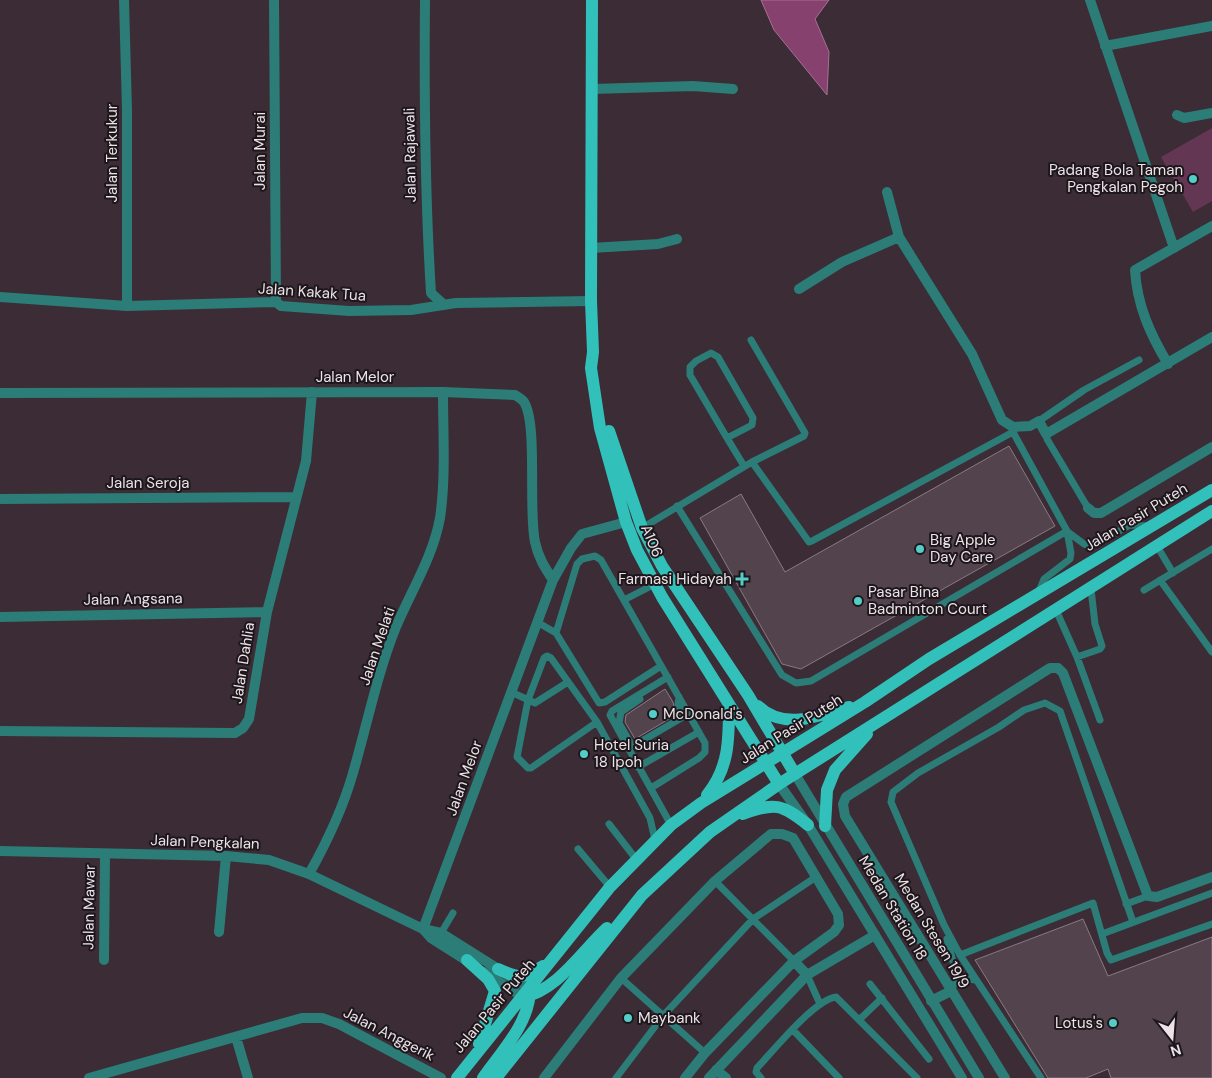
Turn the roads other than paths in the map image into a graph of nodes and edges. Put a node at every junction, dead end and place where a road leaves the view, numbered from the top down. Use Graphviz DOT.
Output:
graph roads {
  1 [pos="124,0"];
  2 [pos="274,0"];
  3 [pos="425,0"];
  4 [pos="592,0"];
  5 [pos="1090,0"];
  6 [pos="1212,26"];
  7 [pos="1105,46"];
  8 [pos="592,89"];
  9 [pos="733,89"];
  10 [pos="1212,113"];
  11 [pos="1176,115"];
  12 [pos="887,192"];
  13 [pos="1212,226"];
  14 [pos="900,237"];
  15 [pos="677,239"];
  16 [pos="591,248"];
  17 [pos="1174,248"];
  18 [pos="800,289"];
  19 [pos="0,297"];
  20 [pos="591,301"];
  21 [pos="276,302"];
  22 [pos="443,304"];
  23 [pos="127,306"];
  24 [pos="1212,338"];
  25 [pos="751,340"];
  26 [pos="594,352"];
  27 [pos="1139,360"];
  28 [pos="1168,364"];
  29 [pos="312,392"];
  30 [pos="443,392"];
  31 [pos="0,393"];
  32 [pos="1039,421"];
  33 [pos="1046,434"];
  34 [pos="728,438"];
  35 [pos="1212,448"];
  36 [pos="752,462"];
  37 [pos="744,466"];
  38 [pos="1212,490"];
  39 [pos="296,497"];
  40 [pos="0,499"];
  41 [pos="678,506"];
  42 [pos="1088,508"];
  43 [pos="1212,512"];
  44 [pos="626,522"];
  45 [pos="1151,526"];
  46 [pos="642,528"];
  47 [pos="1067,531"];
  48 [pos="1157,546"];
  49 [pos="1212,549"];
  50 [pos="1173,573"];
  51 [pos="552,580"];
  52 [pos="1160,580"];
  53 [pos="654,584"];
  54 [pos="1091,589"];
  55 [pos="1144,590"];
  56 [pos="1036,596"];
  57 [pos="624,600"];
  58 [pos="1056,610"];
  59 [pos="267,612"];
  60 [pos="0,616"];
  61 [pos="537,622"];
  62 [pos="556,632"];
  63 [pos="1212,652"];
  64 [pos="1077,657"];
  65 [pos="661,666"];
  66 [pos="668,677"];
  67 [pos="568,682"];
  68 [pos="655,685"];
  69 [pos="511,692"];
  70 [pos="748,695"];
  71 [pos="679,697"];
  72 [pos="528,700"];
  73 [pos="865,702"];
  74 [pos="728,705"];
  75 [pos="1100,720"];
  76 [pos="597,722"];
  77 [pos="877,723"];
  78 [pos="0,731"];
  79 [pos="699,732"];
  80 [pos="782,753"];
  81 [pos="766,764"];
  82 [pos="638,767"];
  83 [pos="795,774"];
  84 [pos="779,784"];
  85 [pos="651,788"];
  86 [pos="701,803"];
  87 [pos="725,821"];
  88 [pos="609,824"];
  89 [pos="671,825"];
  90 [pos="808,825"];
  91 [pos="825,826"];
  92 [pos="655,840"];
  93 [pos="578,849"];
  94 [pos="0,851"];
  95 [pos="105,854"];
  96 [pos="226,856"];
  97 [pos="636,859"];
  98 [pos="309,874"];
  99 [pos="816,876"];
  100 [pos="1212,877"];
  101 [pos="715,881"];
  102 [pos="610,887"];
  103 [pos="1212,893"];
  104 [pos="642,895"];
  105 [pos="1148,896"];
  106 [pos="1126,904"];
  107 [pos="454,913"];
  108 [pos="753,919"];
  109 [pos="1133,922"];
  110 [pos="1212,924"];
  111 [pos="944,925"];
  112 [pos="424,929"];
  113 [pos="219,932"];
  114 [pos="442,933"];
  115 [pos="1102,934"];
  116 [pos="875,935"];
  117 [pos="960,955"];
  118 [pos="554,959"];
  119 [pos="104,960"];
  120 [pos="467,960"];
  121 [pos="794,961"];
  122 [pos="498,970"];
  123 [pos="808,976"];
  124 [pos="957,977"];
  125 [pos="621,978"];
  126 [pos="975,980"];
  127 [pos="870,984"];
  128 [pos="950,991"];
  129 [pos="528,994"];
  130 [pos="882,998"];
  131 [pos="930,1001"];
  132 [pos="820,1004"];
  133 [pos="662,1016"];
  134 [pos="860,1019"];
  135 [pos="793,1030"];
  136 [pos="236,1037"];
  137 [pos="476,1051"];
  138 [pos="705,1053"];
  139 [pos="929,1058"];
  140 [pos="716,1070"];
  141 [pos="89,1078"];
  142 [pos="248,1078"];
  143 [pos="441,1078"];
  144 [pos="457,1078"];
  145 [pos="483,1078"];
  146 [pos="496,1078"];
  147 [pos="544,1078"];
  148 [pos="616,1078"];
  149 [pos="685,1078"];
  150 [pos="709,1078"];
  151 [pos="726,1078"];
  152 [pos="761,1078"];
  153 [pos="839,1078"];
  154 [pos="917,1078"];
  155 [pos="962,1078"];
  156 [pos="979,1078"];
  157 [pos="1005,1078"];
  158 [pos="1041,1078"];
  1 -- 23 [label="street, Jalan Terkukur"];
  2 -- 21 [label="street, Jalan Murai"];
  3 -- 22 [label="street, Jalan Rajawali"];
  4 -- 8 [label="main road"];
  5 -- 7 [label="street"];
  6 -- 7 [label="street"];
  7 -- 17 [label="street"];
  8 -- 9 [label="street"];
  8 -- 16 [label="main road"];
  10 -- 11 [label="street"];
  12 -- 14 [label="street"];
  13 -- 17 [label="street"];
  14 -- 18 [label="street"];
  14 -- 32 [label="street"];
  15 -- 16 [label="street"];
  16 -- 20 [label="main road"];
  17 -- 28 [label="street"];
  19 -- 23 [label="street, Jalan Kakak Tua"];
  20 -- 22 [label="street, Jalan Kakak Tua"];
  20 -- 26 [label="main road"];
  21 -- 22 [label="street, Jalan Kakak Tua"];
  21 -- 23 [label="street, Jalan Kakak Tua"];
  24 -- 28 [label="street"];
  25 -- 36 [label="lane"];
  26 -- 44 [label="main road, A106"];
  26 -- 46 [label="main road, A106"];
  27 -- 32 [label="lane"];
  28 -- 33 [label="street"];
  29 -- 30 [label="street, Jalan Melor"];
  29 -- 31 [label="street, Jalan Melor"];
  29 -- 39 [label="street, Jalan Dahlia"];
  30 -- 51 [label="street, Jalan Melor"];
  30 -- 98 [label="street, Jalan Melati"];
  32 -- 33 [label="street"];
  33 -- 42 [label="lane"];
  34 -- 34 [label="lane"];
  34 -- 37 [label="lane"];
  35 -- 42 [label="street"];
  36 -- 37 [label="lane"];
  36 -- 47 [label="lane"];
  37 -- 41 [label="lane"];
  38 -- 45 [label="main road, Jalan Pasir Puteh"];
  39 -- 40 [label="street, Jalan Seroja"];
  39 -- 59 [label="street, Jalan Dahlia"];
  41 -- 46 [label="lane"];
  41 -- 47 [label="lane"];
  43 -- 48 [label="main road"];
  44 -- 51 [label="street, Jalan Melor"];
  44 -- 53 [label="main road, A106"];
  45 -- 47 [label="lane"];
  45 -- 56 [label="main road, Jalan Pasir Puteh"];
  46 -- 70 [label="main road, A106"];
  47 -- 56 [label="lane"];
  48 -- 50 [label="lane"];
  48 -- 54 [label="main road"];
  49 -- 50 [label="lane"];
  50 -- 52 [label="lane"];
  51 -- 61 [label="street, Jalan Melor"];
  52 -- 55 [label="lane"];
  52 -- 63 [label="lane"];
  53 -- 57 [label="lane"];
  53 -- 74 [label="main road, A106"];
  54 -- 58 [label="main road"];
  54 -- 64 [label="lane"];
  56 -- 73 [label="main road, Jalan Pasir Puteh"];
  57 -- 62 [label="lane"];
  57 -- 65 [label="lane"];
  58 -- 64 [label="lane"];
  58 -- 77 [label="main road"];
  59 -- 60 [label="street, Jalan Angsana"];
  59 -- 78 [label="street, Jalan Dahlia"];
  61 -- 62 [label="lane"];
  61 -- 69 [label="street, Jalan Melor"];
  62 -- 65 [label="lane"];
  64 -- 75 [label="lane"];
  65 -- 66 [label="lane"];
  66 -- 68 [label="lane"];
  66 -- 71 [label="lane"];
  67 -- 72 [label="lane"];
  67 -- 72 [label="lane"];
  67 -- 76 [label="lane"];
  68 -- 71 [label="lane"];
  68 -- 82 [label="lane"];
  69 -- 72 [label="lane"];
  69 -- 112 [label="street, Jalan Melor"];
  70 -- 73 [label="main road"];
  70 -- 80 [label="main road, Medan Station 18"];
  71 -- 79 [label="lane"];
  72 -- 76 [label="lane"];
  73 -- 80 [label="main road, Jalan Pasir Puteh"];
  74 -- 81 [label="main road, Medan Station 18"];
  74 -- 86 [label="main road"];
  76 -- 92 [label="lane"];
  77 -- 83 [label="main road"];
  77 -- 91 [label="main road"];
  79 -- 82 [label="lane"];
  79 -- 85 [label="lane"];
  80 -- 81 [label="main road, Jalan Pasir Puteh"];
  80 -- 83 [label="main road, Medan Station 18"];
  81 -- 84 [label="main road, Medan Station 18"];
  81 -- 86 [label="main road, Jalan Pasir Puteh"];
  82 -- 85 [label="lane"];
  83 -- 84 [label="main road"];
  83 -- 91 [label="street, Medan Station 18"];
  84 -- 87 [label="main road"];
  84 -- 90 [label="street, Medan Station 18"];
  85 -- 89 [label="lane"];
  86 -- 89 [label="main road, Jalan Pasir Puteh"];
  87 -- 90 [label="main road"];
  87 -- 104 [label="main road"];
  88 -- 97 [label="lane"];
  89 -- 92 [label="main road, Jalan Pasir Puteh"];
  90 -- 116 [label="street, Medan Station 18"];
  91 -- 131 [label="street, Medan Station 18"];
  92 -- 97 [label="main road, Jalan Pasir Puteh"];
  93 -- 102 [label="lane"];
  94 -- 95 [label="street, Jalan Pengkalan"];
  95 -- 96 [label="street, Jalan Pengkalan"];
  95 -- 119 [label="street, Jalan Mawar"];
  96 -- 98 [label="street, Jalan Pengkalan"];
  96 -- 113 [label="street"];
  97 -- 102 [label="main road, Jalan Pasir Puteh"];
  98 -- 112 [label="street, Jalan Pengkalan"];
  99 -- 101 [label="street"];
  99 -- 108 [label="lane"];
  99 -- 121 [label="street"];
  100 -- 105 [label="street"];
  101 -- 108 [label="lane"];
  101 -- 125 [label="street"];
  102 -- 118 [label="main road, Jalan Pasir Puteh"];
  103 -- 109 [label="lane"];
  104 -- 129 [label="main road"];
  104 -- 146 [label="main road"];
  105 -- 106 [label="lane"];
  105 -- 128 [label="street, Medan Stesen 19/9"];
  106 -- 109 [label="lane"];
  106 -- 111 [label="lane"];
  107 -- 114 [label="lane"];
  108 -- 121 [label="lane"];
  108 -- 133 [label="lane"];
  109 -- 115 [label="lane"];
  110 -- 115 [label="lane"];
  111 -- 117 [label="lane"];
  111 -- 124 [label="lane"];
  112 -- 114 [label="street, Jalan Pengkalan"];
  112 -- 120 [label="street, Jalan Pengkalan"];
  114 -- 122 [label="street, Jalan Pengkalan"];
  115 -- 117 [label="lane"];
  116 -- 123 [label="street"];
  116 -- 155 [label="street, Medan Station 18"];
  117 -- 126 [label="lane"];
  118 -- 122 [label="main road"];
  118 -- 129 [label="main road, Jalan Pasir Puteh"];
  120 -- 129 [label="street, Jalan Pengkalan"];
  120 -- 137 [label="main road"];
  121 -- 123 [label="street"];
  121 -- 138 [label="street"];
  122 -- 129 [label="street, Jalan Pengkalan"];
  123 -- 132 [label="lane"];
  123 -- 140 [label="street"];
  124 -- 126 [label="lane"];
  124 -- 128 [label="lane"];
  125 -- 133 [label="lane"];
  125 -- 147 [label="street"];
  126 -- 158 [label="lane"];
  127 -- 130 [label="lane"];
  128 -- 131 [label="street"];
  128 -- 157 [label="street, Medan Stesen 19/9"];
  129 -- 137 [label="main road, Jalan Pasir Puteh"];
  129 -- 145 [label="main road"];
  130 -- 134 [label="lane"];
  130 -- 139 [label="lane"];
  131 -- 156 [label="street, Medan Station 18"];
  132 -- 134 [label="lane"];
  132 -- 135 [label="lane"];
  133 -- 138 [label="lane"];
  133 -- 148 [label="lane"];
  134 -- 154 [label="lane"];
  135 -- 152 [label="lane"];
  135 -- 153 [label="lane"];
  136 -- 141 [label="street, Jalan Anggerik"];
  136 -- 142 [label="street"];
  136 -- 143 [label="street, Jalan Anggerik"];
  137 -- 144 [label="main road, Jalan Pasir Puteh"];
  138 -- 149 [label="street"];
  140 -- 150 [label="street"];
  140 -- 151 [label="street"];
}
